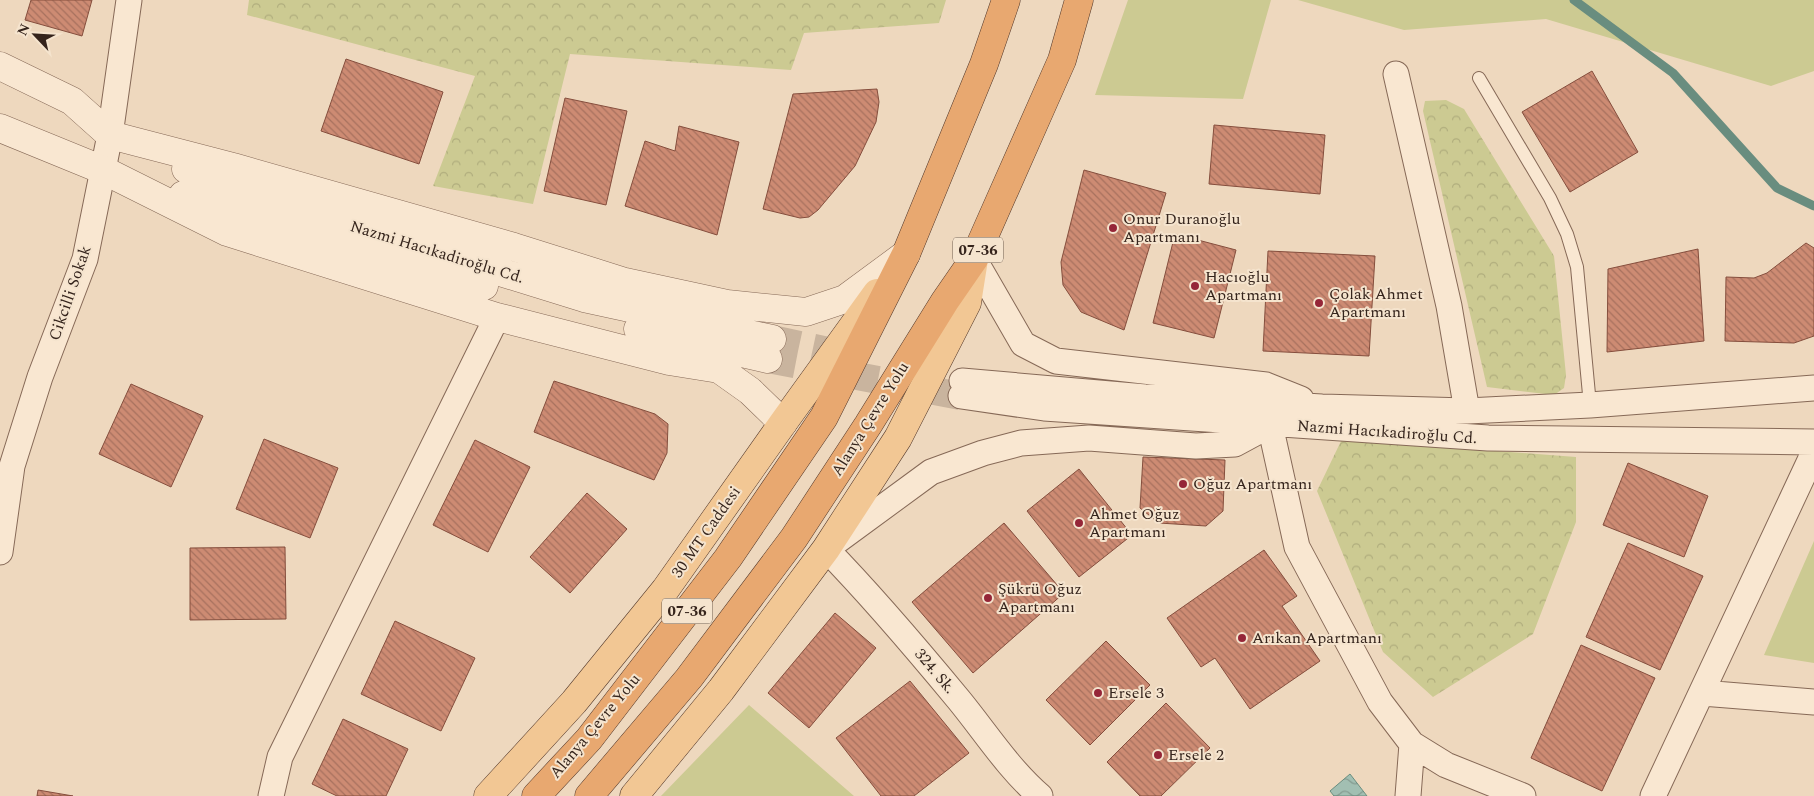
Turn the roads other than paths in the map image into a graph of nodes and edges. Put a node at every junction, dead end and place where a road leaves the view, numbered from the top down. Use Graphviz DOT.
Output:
graph roads {
  1 [pos="129,0"];
  2 [pos="1006,0"];
  3 [pos="1079,0"];
  4 [pos="0,66"];
  5 [pos="1396,74"];
  6 [pos="1479,78"];
  7 [pos="0,128"];
  8 [pos="110,135"];
  9 [pos="103,170"];
  10 [pos="906,254"];
  11 [pos="974,258"];
  12 [pos="497,317"];
  13 [pos="1814,388"];
  14 [pos="1590,405"];
  15 [pos="1322,407"];
  16 [pos="1467,411"];
  17 [pos="783,423"];
  18 [pos="1270,425"];
  19 [pos="1814,442"];
  20 [pos="1814,452"];
  21 [pos="826,549"];
  22 [pos="0,552"];
  23 [pos="1702,693"];
  24 [pos="1814,702"];
  25 [pos="1412,744"];
  26 [pos="1015,788"];
  27 [pos="271,796"];
  28 [pos="488,796"];
  29 [pos="536,796"];
  30 [pos="589,796"];
  31 [pos="634,796"];
  32 [pos="1040,796"];
  33 [pos="1408,796"];
  34 [pos="1523,796"];
  35 [pos="1653,796"];
  1 -- 8 [label="street, Cikcilli Sokak"];
  2 -- 10 [label="highway, Alanya Çevre Yolu / 07-36"];
  3 -- 11 [label="highway, Alanya Çevre Yolu / 07-36"];
  4 -- 8 [label="street"];
  5 -- 16 [label="street"];
  6 -- 14 [label="lane"];
  7 -- 9 [label="street"];
  8 -- 9 [label="street, Cikcilli Sokak"];
  8 -- 9 [label="street, Nazmi Hacıkadiroğlu Cd."];
  8 -- 10 [label="street"];
  9 -- 12 [label="street"];
  9 -- 22 [label="street, Cikcilli Sokak"];
  10 -- 17 [label="main road, 30 MT Caddesi"];
  10 -- 29 [label="highway, Alanya Çevre Yolu / 07-36"];
  11 -- 15 [label="street, Nazmi Hacıkadiroğlu Cd."];
  11 -- 21 [label="main road"];
  11 -- 30 [label="highway, Alanya Çevre Yolu / 07-36"];
  12 -- 17 [label="street"];
  12 -- 27 [label="street"];
  13 -- 14 [label="street, Nazmi Hacıkadiroğlu Cd."];
  14 -- 16 [label="street, Nazmi Hacıkadiroğlu Cd."];
  15 -- 16 [label="street, Nazmi Hacıkadiroğlu Cd."];
  15 -- 18 [label="street, Nazmi Hacıkadiroğlu Cd."];
  17 -- 28 [label="main road, 30 MT Caddesi"];
  18 -- 19 [label="street, Nazmi Hacıkadiroğlu Cd."];
  18 -- 21 [label="street"];
  18 -- 25 [label="street"];
  20 -- 23 [label="street"];
  21 -- 26 [label="street, 324. Sk."];
  21 -- 31 [label="main road"];
  23 -- 24 [label="street"];
  23 -- 35 [label="street"];
  25 -- 33 [label="street"];
  25 -- 34 [label="street"];
  26 -- 32 [label="street, 324. Sk."];
}
